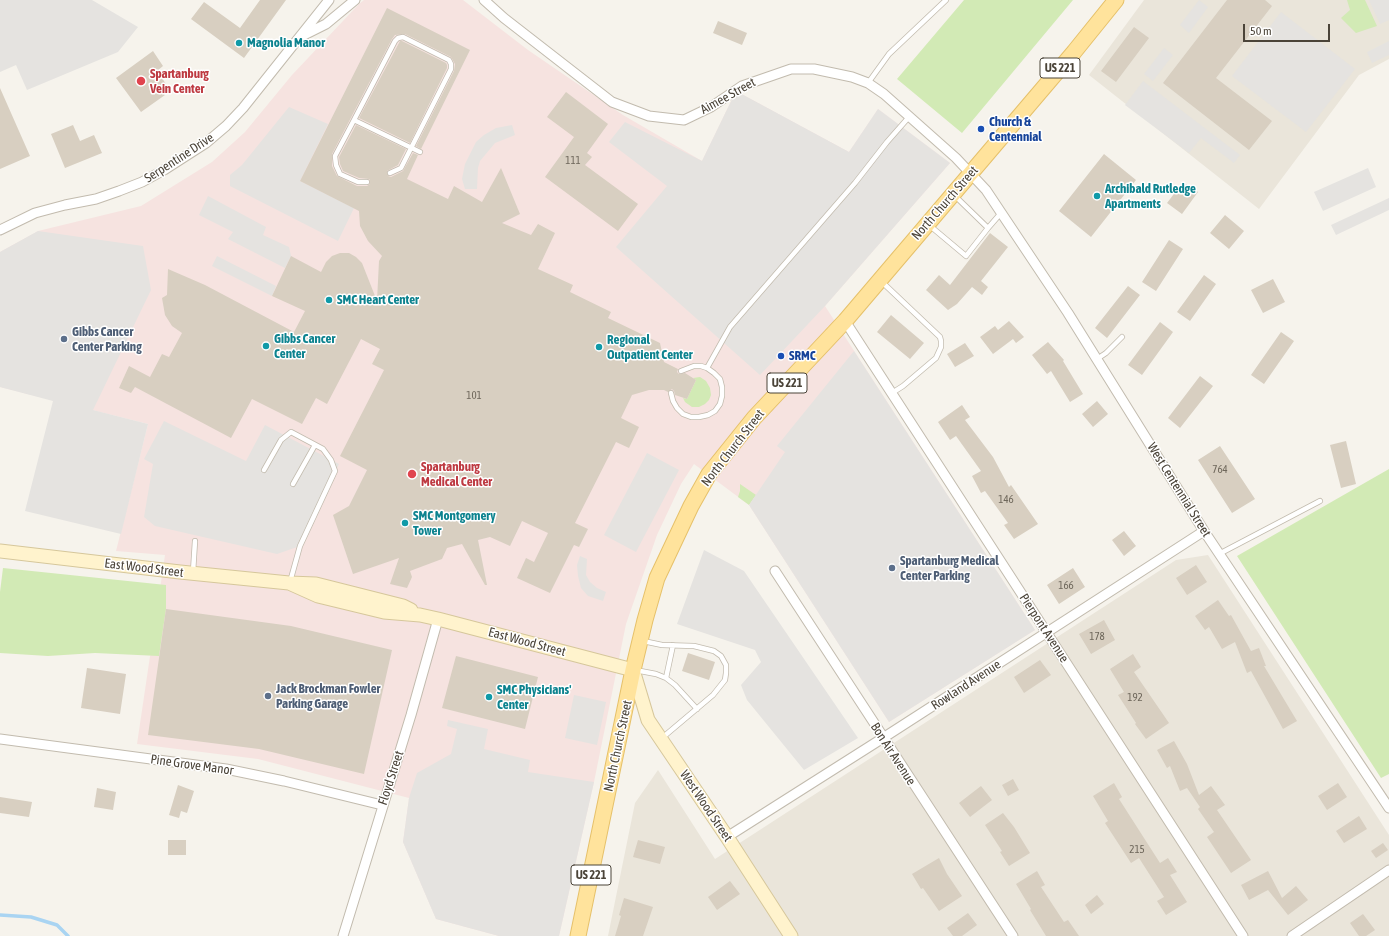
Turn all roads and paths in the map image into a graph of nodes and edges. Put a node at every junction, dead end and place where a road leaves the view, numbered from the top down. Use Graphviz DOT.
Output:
graph roads {
  1 [pos="329,0"];
  2 [pos="356,0"];
  3 [pos="484,0"];
  4 [pos="946,0"];
  5 [pos="1116,0"];
  6 [pos="299,38"];
  7 [pos="868,83"];
  8 [pos="909,117"];
  9 [pos="354,120"];
  10 [pos="411,148"];
  11 [pos="420,152"];
  12 [pos="390,173"];
  13 [pos="970,173"];
  14 [pos="367,182"];
  15 [pos="952,194"];
  16 [pos="1001,212"];
  17 [pos="927,223"];
  18 [pos="988,228"];
  19 [pos="0,230"];
  20 [pos="880,279"];
  21 [pos="845,321"];
  22 [pos="1122,337"];
  23 [pos="1097,359"];
  24 [pos="707,368"];
  25 [pos="681,371"];
  26 [pos="671,393"];
  27 [pos="892,393"];
  28 [pos="315,445"];
  29 [pos="264,470"];
  30 [pos="293,484"];
  31 [pos="1320,501"];
  32 [pos="1204,531"];
  33 [pos="195,541"];
  34 [pos="0,551"];
  35 [pos="1219,554"];
  36 [pos="775,571"];
  37 [pos="193,574"];
  38 [pos="289,583"];
  39 [pos="438,619"];
  40 [pos="1047,632"];
  41 [pos="641,640"];
  42 [pos="673,645"];
  43 [pos="633,670"];
  44 [pos="666,678"];
  45 [pos="697,709"];
  46 [pos="883,738"];
  47 [pos="0,739"];
  48 [pos="661,739"];
  49 [pos="382,805"];
  50 [pos="1389,808"];
  51 [pos="727,837"];
  52 [pos="1389,870"];
  53 [pos="343,936"];
  54 [pos="578,936"];
  55 [pos="791,936"];
  56 [pos="1013,936"];
  57 [pos="1243,936"];
  58 [pos="1292,936"];
  1 -- 6 [label="street, Serpentine Drive"];
  2 -- 6 [label="street, Serpentine Drive"];
  3 -- 7 [label="street, Aimee Street"];
  4 -- 7 [label="lane"];
  5 -- 13 [label="main road, North Church Street / US 221"];
  6 -- 19 [label="street, Serpentine Drive"];
  7 -- 8 [label="street, Aimee Street"];
  8 -- 13 [label="street, Aimee Street"];
  8 -- 24 [label="lane"];
  9 -- 10 [label="lane"];
  9 -- 10 [label="lane"];
  9 -- 14 [label="lane"];
  10 -- 11 [label="lane"];
  10 -- 12 [label="lane"];
  13 -- 15 [label="main road, North Church Street / US 221"];
  13 -- 16 [label="street, West Centennial Street"];
  15 -- 17 [label="main road, North Church Street / US 221"];
  15 -- 18 [label="lane"];
  16 -- 18 [label="lane"];
  16 -- 23 [label="street, West Centennial Street"];
  17 -- 18 [label="lane"];
  17 -- 20 [label="main road, North Church Street / US 221"];
  20 -- 21 [label="main road, North Church Street / US 221"];
  20 -- 27 [label="lane"];
  21 -- 27 [label="street, Pierpont Avenue"];
  21 -- 41 [label="main road, North Church Street / US 221"];
  22 -- 23 [label="lane"];
  23 -- 32 [label="street, West Centennial Street"];
  24 -- 25 [label="lane"];
  24 -- 26 [label="lane"];
  27 -- 40 [label="street, Pierpont Avenue"];
  28 -- 29 [label="lane"];
  28 -- 30 [label="lane"];
  28 -- 38 [label="lane"];
  31 -- 35 [label="lane"];
  32 -- 35 [label="street, West Centennial Street"];
  32 -- 40 [label="street, Rowland Avenue"];
  33 -- 37 [label="lane"];
  34 -- 37 [label="street, East Wood Street"];
  35 -- 50 [label="street, West Centennial Street"];
  36 -- 46 [label="street, Bon Air Avenue"];
  37 -- 38 [label="street, East Wood Street"];
  38 -- 39 [label="street, East Wood Street"];
  39 -- 43 [label="street, East Wood Street"];
  39 -- 49 [label="street, Floyd Street"];
  40 -- 46 [label="street, Rowland Avenue"];
  40 -- 57 [label="street, Pierpont Avenue"];
  41 -- 42 [label="lane"];
  41 -- 43 [label="main road, North Church Street / US 221"];
  42 -- 44 [label="lane"];
  42 -- 45 [label="lane"];
  43 -- 44 [label="lane"];
  43 -- 48 [label="street, West Wood Street"];
  43 -- 54 [label="main road, North Church Street / US 221"];
  44 -- 45 [label="lane"];
  45 -- 48 [label="lane"];
  46 -- 51 [label="street, Rowland Avenue"];
  46 -- 56 [label="street, Bon Air Avenue"];
  47 -- 49 [label="street, Pine Grove Manor"];
  48 -- 51 [label="street, West Wood Street"];
  49 -- 53 [label="street, Floyd Street"];
  51 -- 55 [label="street, West Wood Street"];
  52 -- 58 [label="street"];
}
